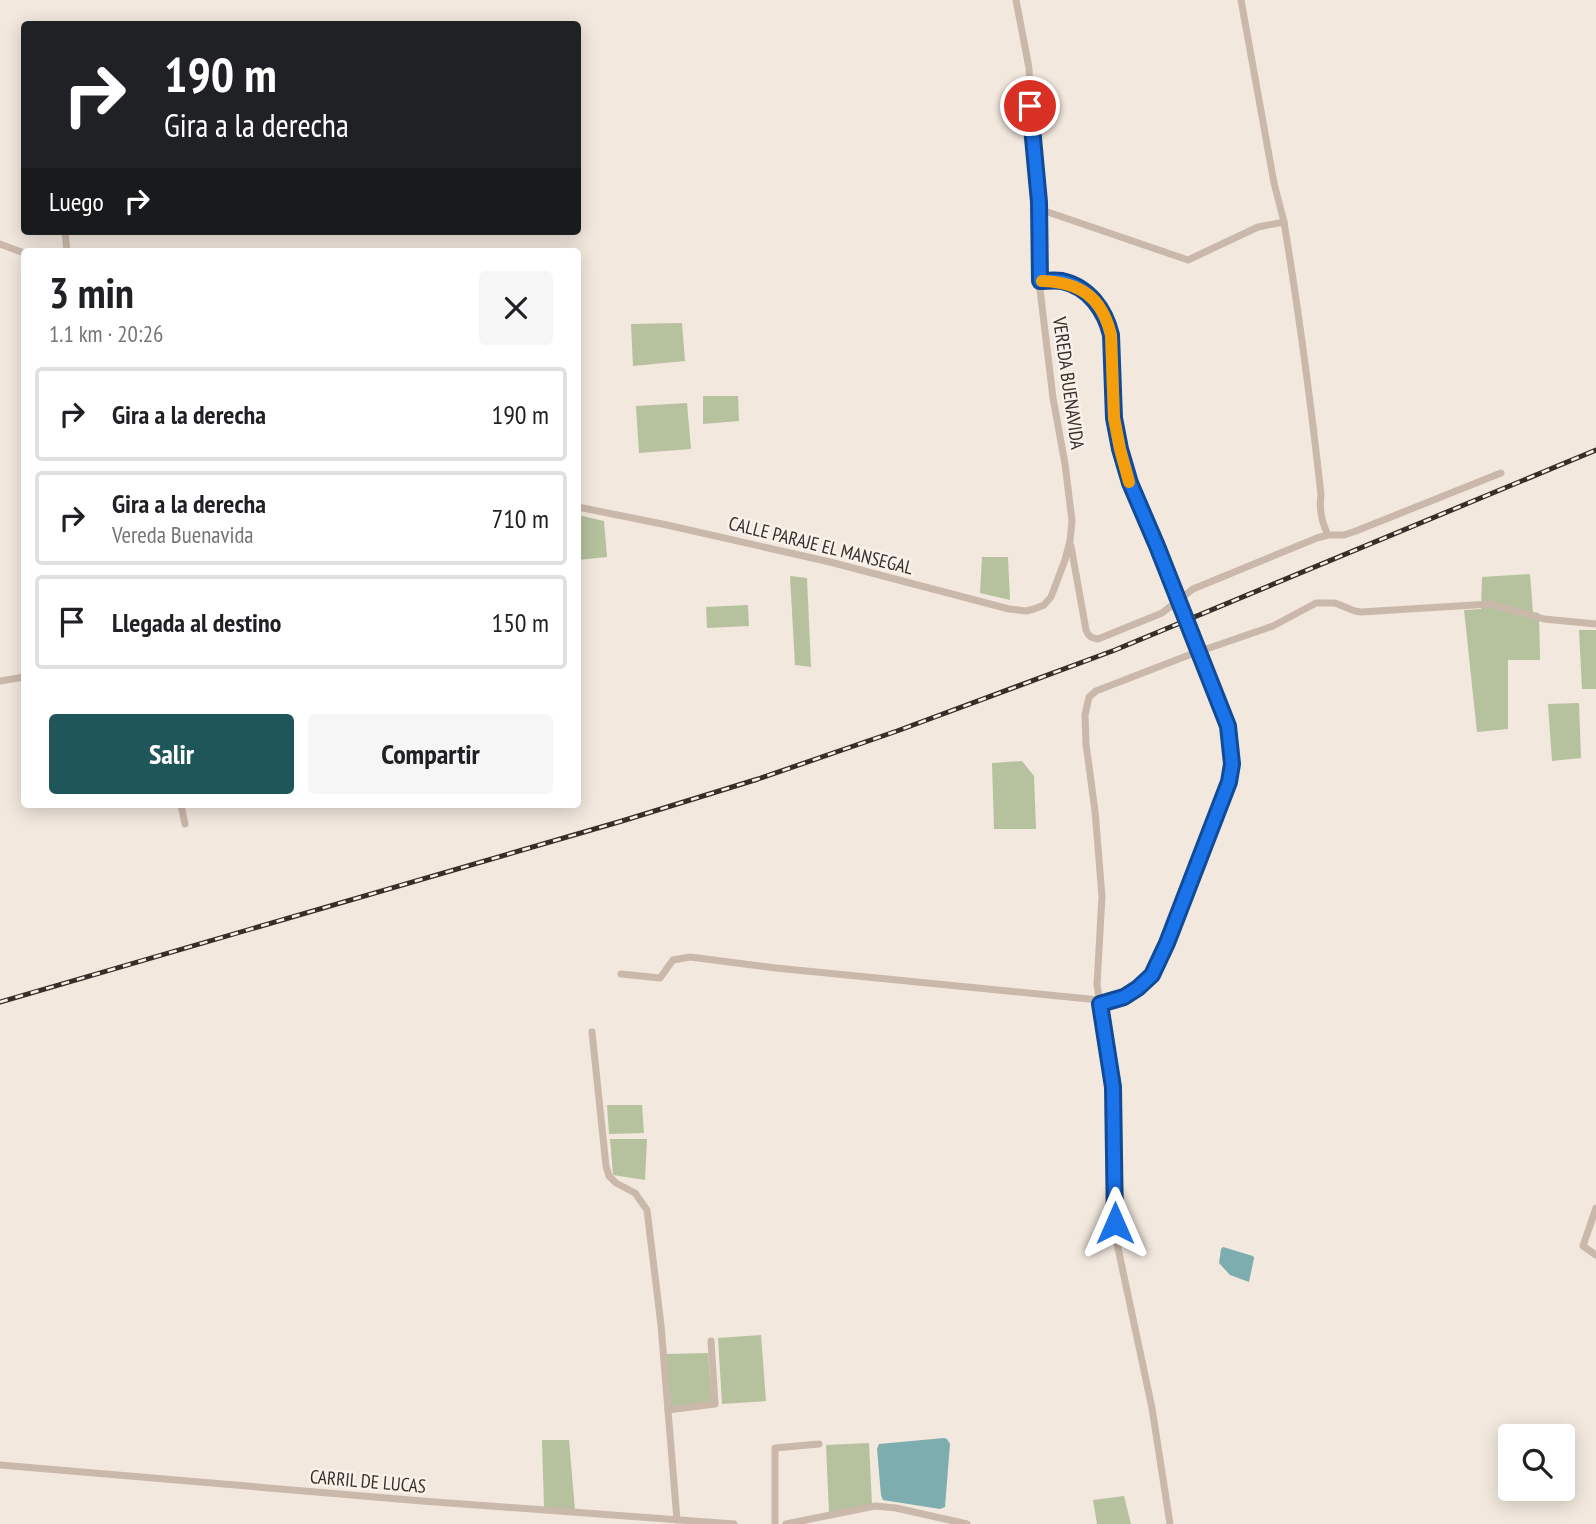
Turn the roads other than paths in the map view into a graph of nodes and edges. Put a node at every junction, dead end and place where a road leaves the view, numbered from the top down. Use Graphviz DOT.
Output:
graph roads {
  1 [pos="1016,0"];
  2 [pos="1241,0"];
  3 [pos="1039,209"];
  4 [pos="1284,222"];
  5 [pos="0,244"];
  6 [pos="21,252"];
  7 [pos="1040,281"];
  8 [pos="1501,473"];
  9 [pos="581,508"];
  10 [pos="1328,536"];
  11 [pos="1070,541"];
  12 [pos="1596,624"];
  13 [pos="21,678"];
  14 [pos="0,681"];
  15 [pos="182,808"];
  16 [pos="185,824"];
  17 [pos="621,974"];
  18 [pos="1100,1002"];
  19 [pos="592,1032"];
  20 [pos="1596,1208"];
  21 [pos="1596,1255"];
  22 [pos="711,1340"];
  23 [pos="668,1409"];
  24 [pos="819,1444"];
  25 [pos="0,1465"];
  26 [pos="621,1520"];
  27 [pos="677,1520"];
  28 [pos="734,1524"];
  29 [pos="775,1524"];
  30 [pos="786,1524"];
  31 [pos="967,1524"];
  32 [pos="1170,1524"];
  1 -- 3 [label="street, VEREDA BUENAVIDA"];
  2 -- 4 [label="street"];
  3 -- 4 [label="street"];
  3 -- 7 [label="street, VEREDA BUENAVIDA"];
  4 -- 10 [label="street"];
  5 -- 6 [label="street"];
  7 -- 11 [label="street, VEREDA BUENAVIDA"];
  7 -- 18 [label="street, bridge"];
  8 -- 10 [label="street"];
  9 -- 11 [label="street, CALLE PARAJE EL MANSEGAL"];
  10 -- 11 [label="street"];
  12 -- 18 [label="street"];
  13 -- 14 [label="street"];
  15 -- 16 [label="street"];
  17 -- 18 [label="street"];
  18 -- 32 [label="street"];
  19 -- 23 [label="street"];
  20 -- 21 [label="street"];
  22 -- 23 [label="street"];
  23 -- 27 [label="street"];
  24 -- 29 [label="street"];
  25 -- 26 [label="street, CARRIL DE LUCAS"];
  26 -- 27 [label="street, CARRIL DE LUCAS"];
  27 -- 28 [label="street, CARRIL DE LUCAS"];
  30 -- 31 [label="street"];
}
